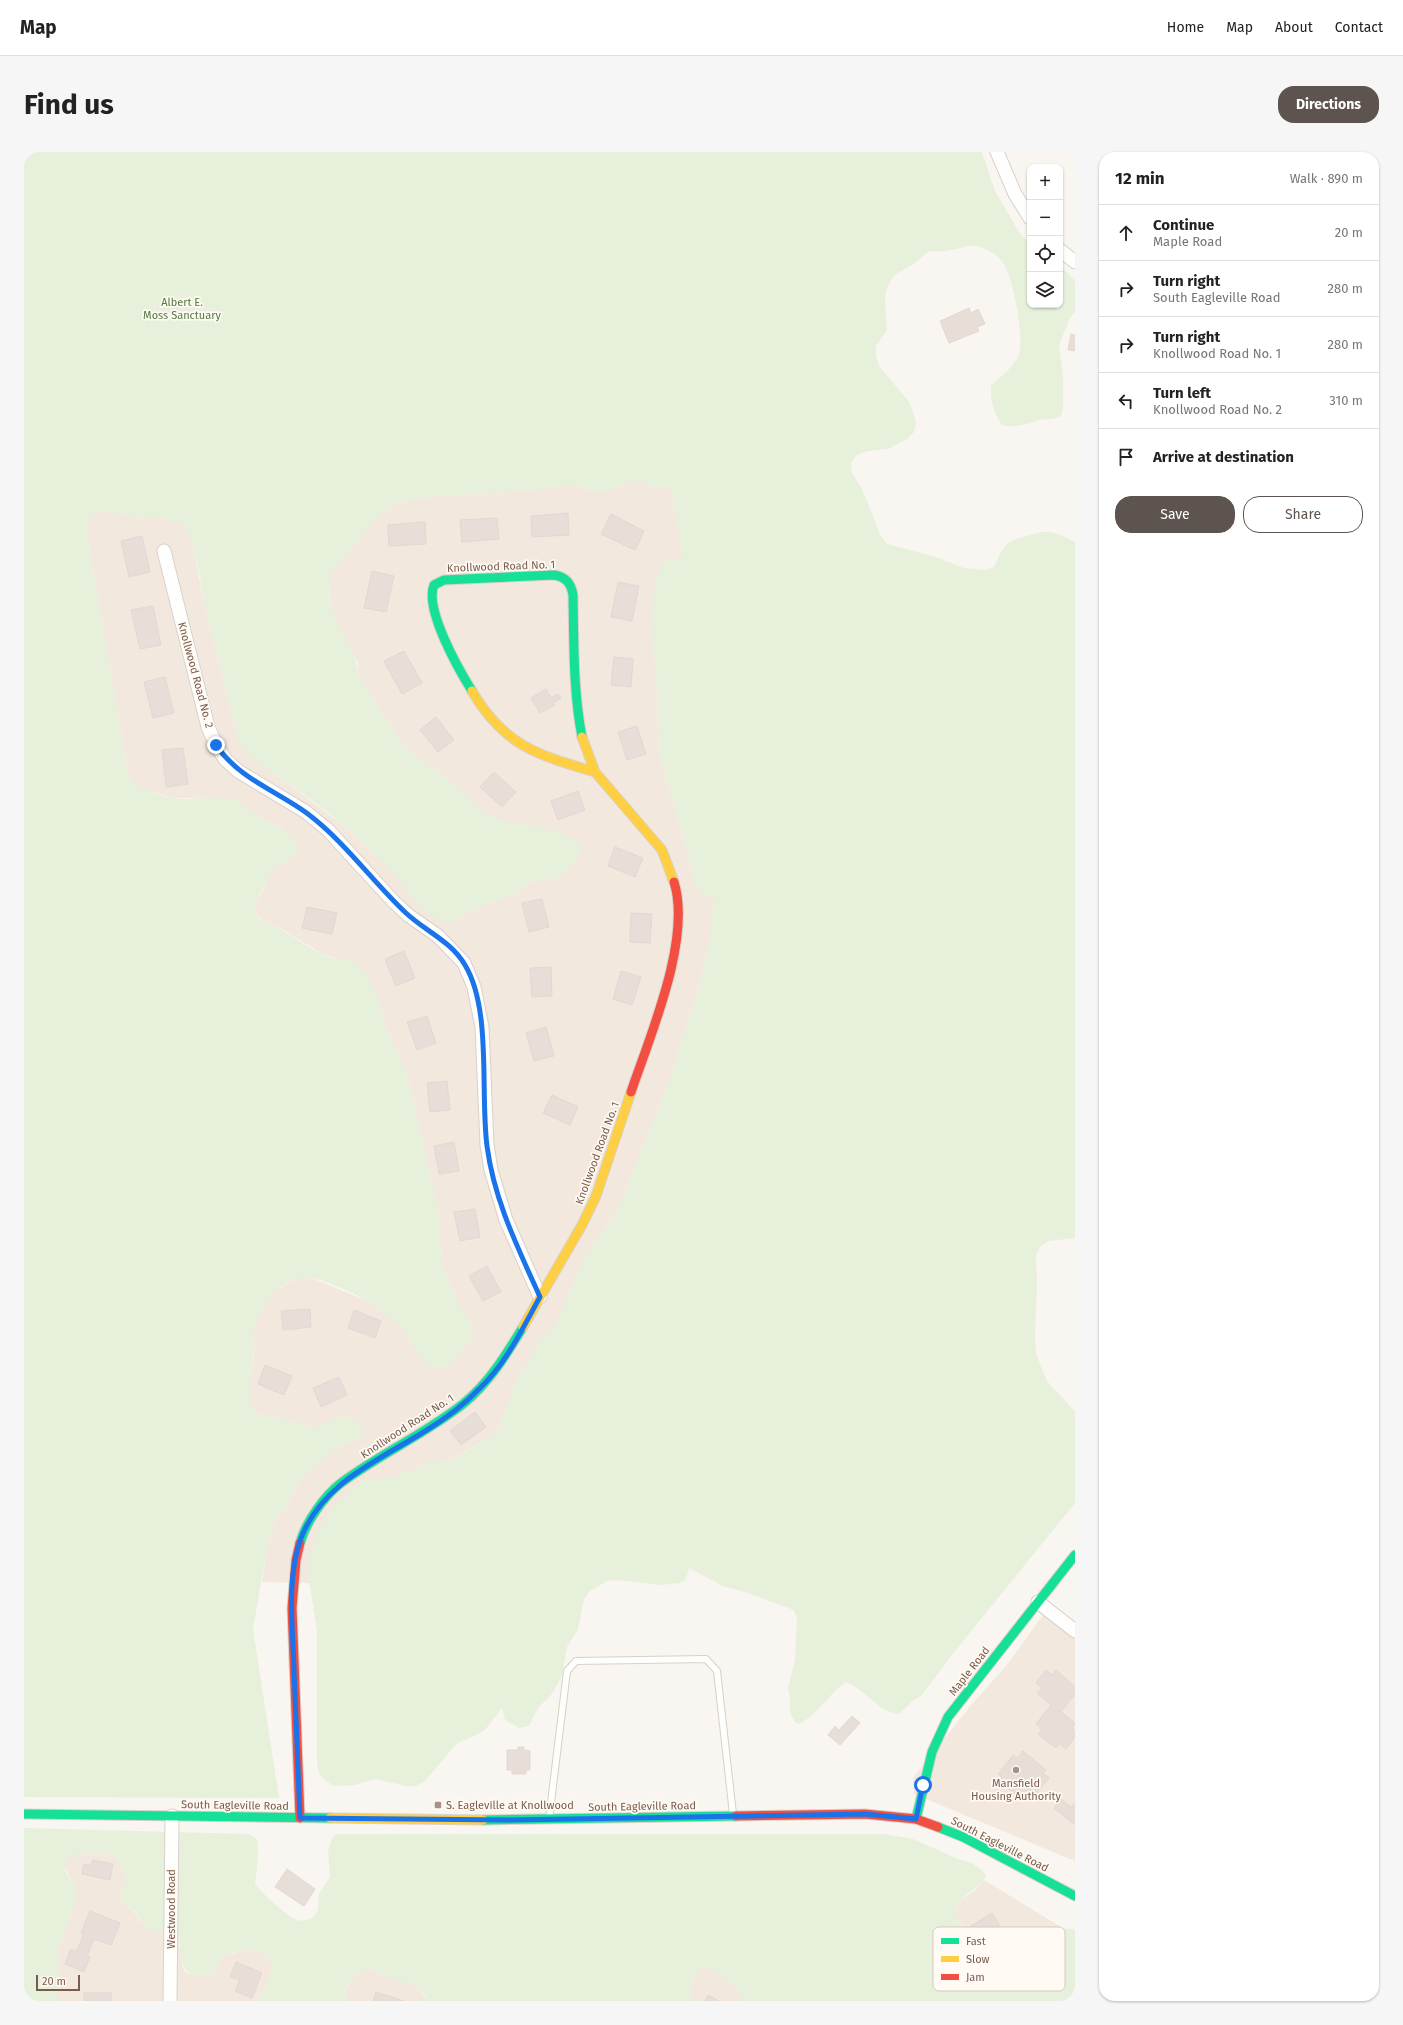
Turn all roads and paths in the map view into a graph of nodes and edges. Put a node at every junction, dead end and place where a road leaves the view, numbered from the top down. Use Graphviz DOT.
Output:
graph roads {
  1 [pos="997,152"];
  2 [pos="1027,213"];
  3 [pos="1063,252"];
  4 [pos="1075,262"];
  5 [pos="164,551"];
  6 [pos="595,772"];
  7 [pos="540,1297"];
  8 [pos="1075,1555"];
  9 [pos="1038,1602"];
  10 [pos="1075,1632"];
  11 [pos="24,1814"];
  12 [pos="172,1816"];
  13 [pos="734,1816"];
  14 [pos="300,1818"];
  15 [pos="549,1819"];
  16 [pos="916,1819"];
  17 [pos="1075,1896"];
  18 [pos="170,2001"];
  1 -- 2 [label="street"];
  3 -- 4 [label="street"];
  5 -- 7 [label="street, Knollwood Road No. 2"];
  6 -- 6 [label="street, Knollwood Road No. 1"];
  6 -- 7 [label="street, Knollwood Road No. 1"];
  7 -- 14 [label="street, Knollwood Road No. 1"];
  8 -- 9 [label="street, Maple Road"];
  9 -- 10 [label="street"];
  9 -- 16 [label="street, Maple Road"];
  11 -- 12 [label="street, South Eagleville Road"];
  12 -- 14 [label="street, South Eagleville Road"];
  12 -- 18 [label="street, Westwood Road"];
  13 -- 15 [label="street, South Eagleville Road"];
  13 -- 15 [label="lane"];
  13 -- 16 [label="street, South Eagleville Road"];
  14 -- 15 [label="street, South Eagleville Road"];
  16 -- 17 [label="street, South Eagleville Road"];
}
